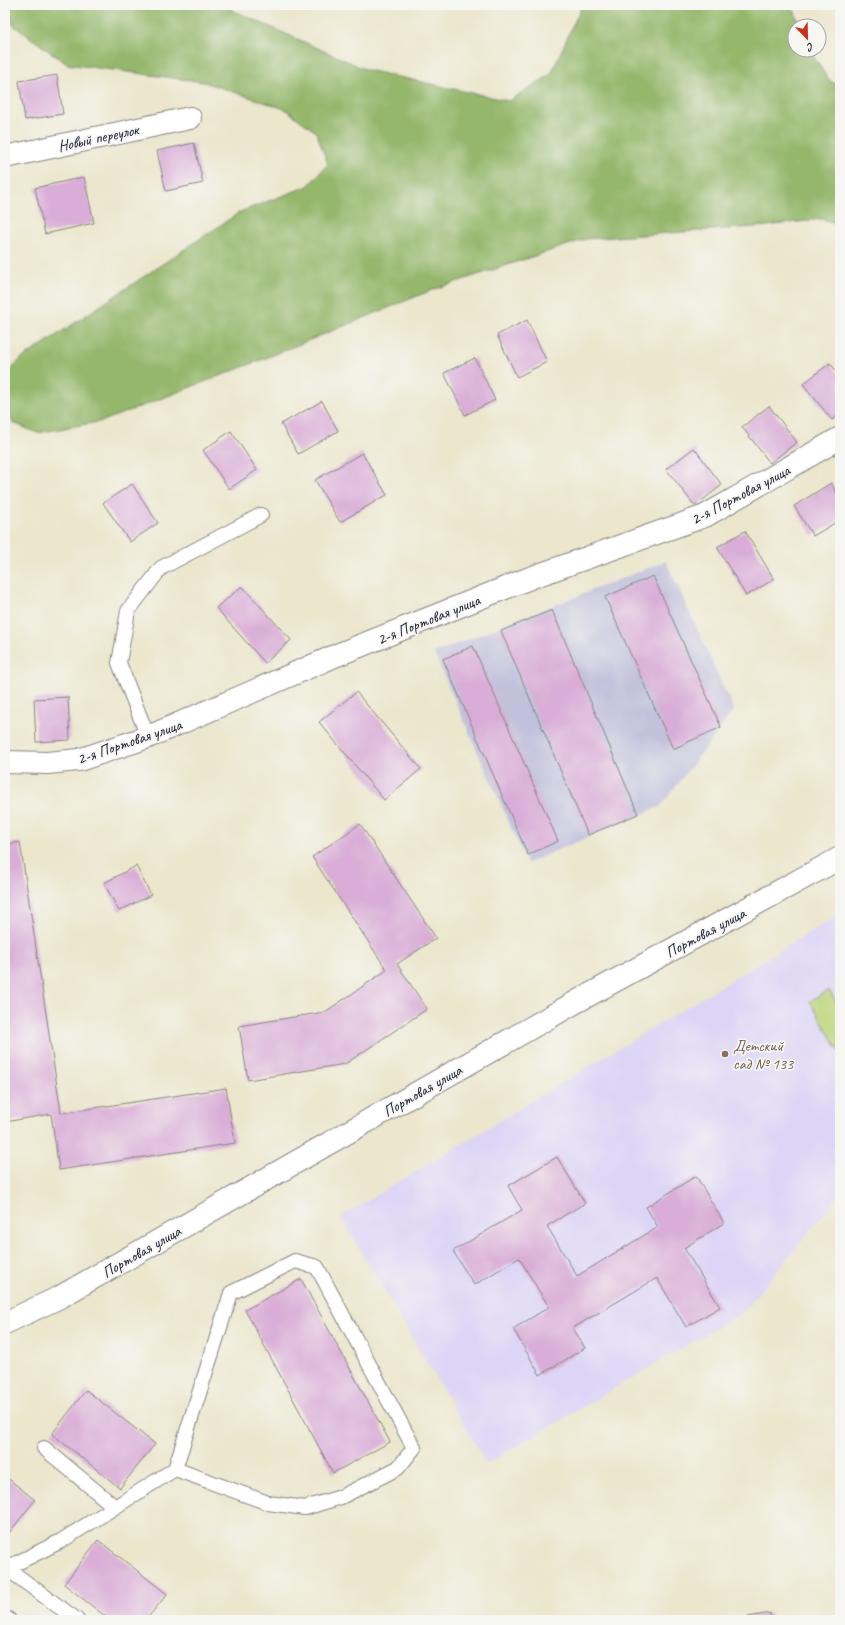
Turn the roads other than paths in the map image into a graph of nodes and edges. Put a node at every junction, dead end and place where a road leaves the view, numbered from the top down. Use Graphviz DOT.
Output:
graph roads {
  1 [pos="190,118"];
  2 [pos="5,157"];
  3 [pos="840,438"];
  4 [pos="261,514"];
  5 [pos="148,737"];
  6 [pos="5,762"];
  7 [pos="840,858"];
  8 [pos="5,1323"];
  9 [pos="44,1448"];
  10 [pos="175,1469"];
  11 [pos="115,1507"];
  12 [pos="6,1568"];
  13 [pos="5,1617"];
  14 [pos="9,1620"];
  15 [pos="77,1620"];
  1 -- 2 [label="street, Новый переулок"];
  3 -- 5 [label="street, 2-я Портовая улица"];
  4 -- 5 [label="lane"];
  5 -- 6 [label="street, 2-я Портовая улица"];
  7 -- 8 [label="street, Портовая улица"];
  9 -- 11 [label="lane"];
  10 -- 10 [label="lane"];
  10 -- 11 [label="lane"];
  11 -- 12 [label="lane"];
  12 -- 15 [label="lane"];
  13 -- 14 [label="lane"];
}
